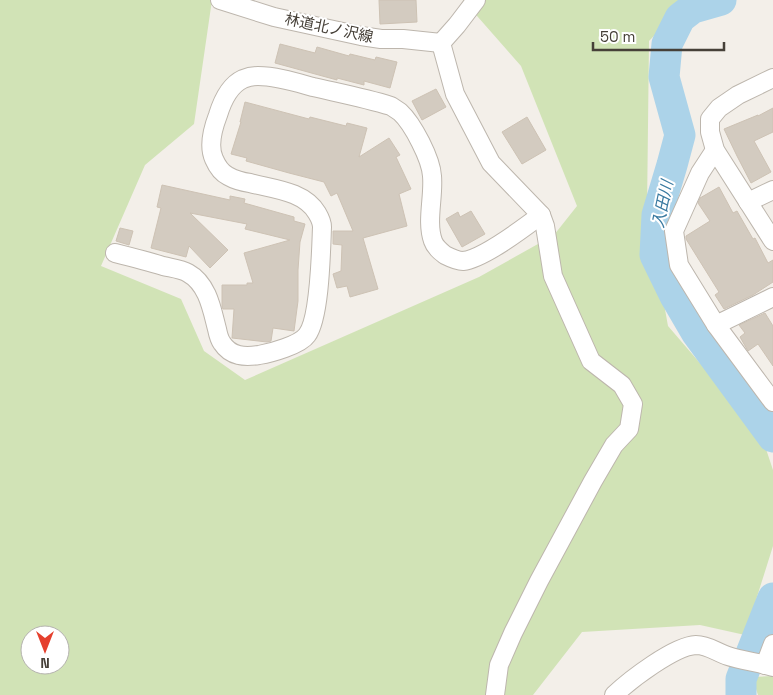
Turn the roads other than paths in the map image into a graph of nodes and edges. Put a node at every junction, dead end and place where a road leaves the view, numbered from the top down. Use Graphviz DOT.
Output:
graph roads {
  1 [pos="220,0"];
  2 [pos="476,0"];
  3 [pos="440,43"];
  4 [pos="773,78"];
  5 [pos="715,150"];
  6 [pos="773,190"];
  7 [pos="748,202"];
  8 [pos="542,215"];
  9 [pos="773,241"];
  10 [pos="115,253"];
  11 [pos="773,297"];
  12 [pos="716,325"];
  13 [pos="773,402"];
  14 [pos="773,644"];
  15 [pos="767,665"];
  16 [pos="495,695"];
  17 [pos="614,695"];
  1 -- 3 [label="street, 林道北ノ沢線"];
  2 -- 3 [label="street"];
  3 -- 8 [label="street"];
  4 -- 5 [label="street"];
  5 -- 7 [label="street"];
  5 -- 12 [label="street"];
  6 -- 7 [label="street"];
  7 -- 9 [label="street"];
  8 -- 10 [label="street"];
  8 -- 16 [label="street"];
  11 -- 12 [label="street"];
  12 -- 13 [label="street"];
  14 -- 15 [label="street"];
  15 -- 17 [label="street"];
}
